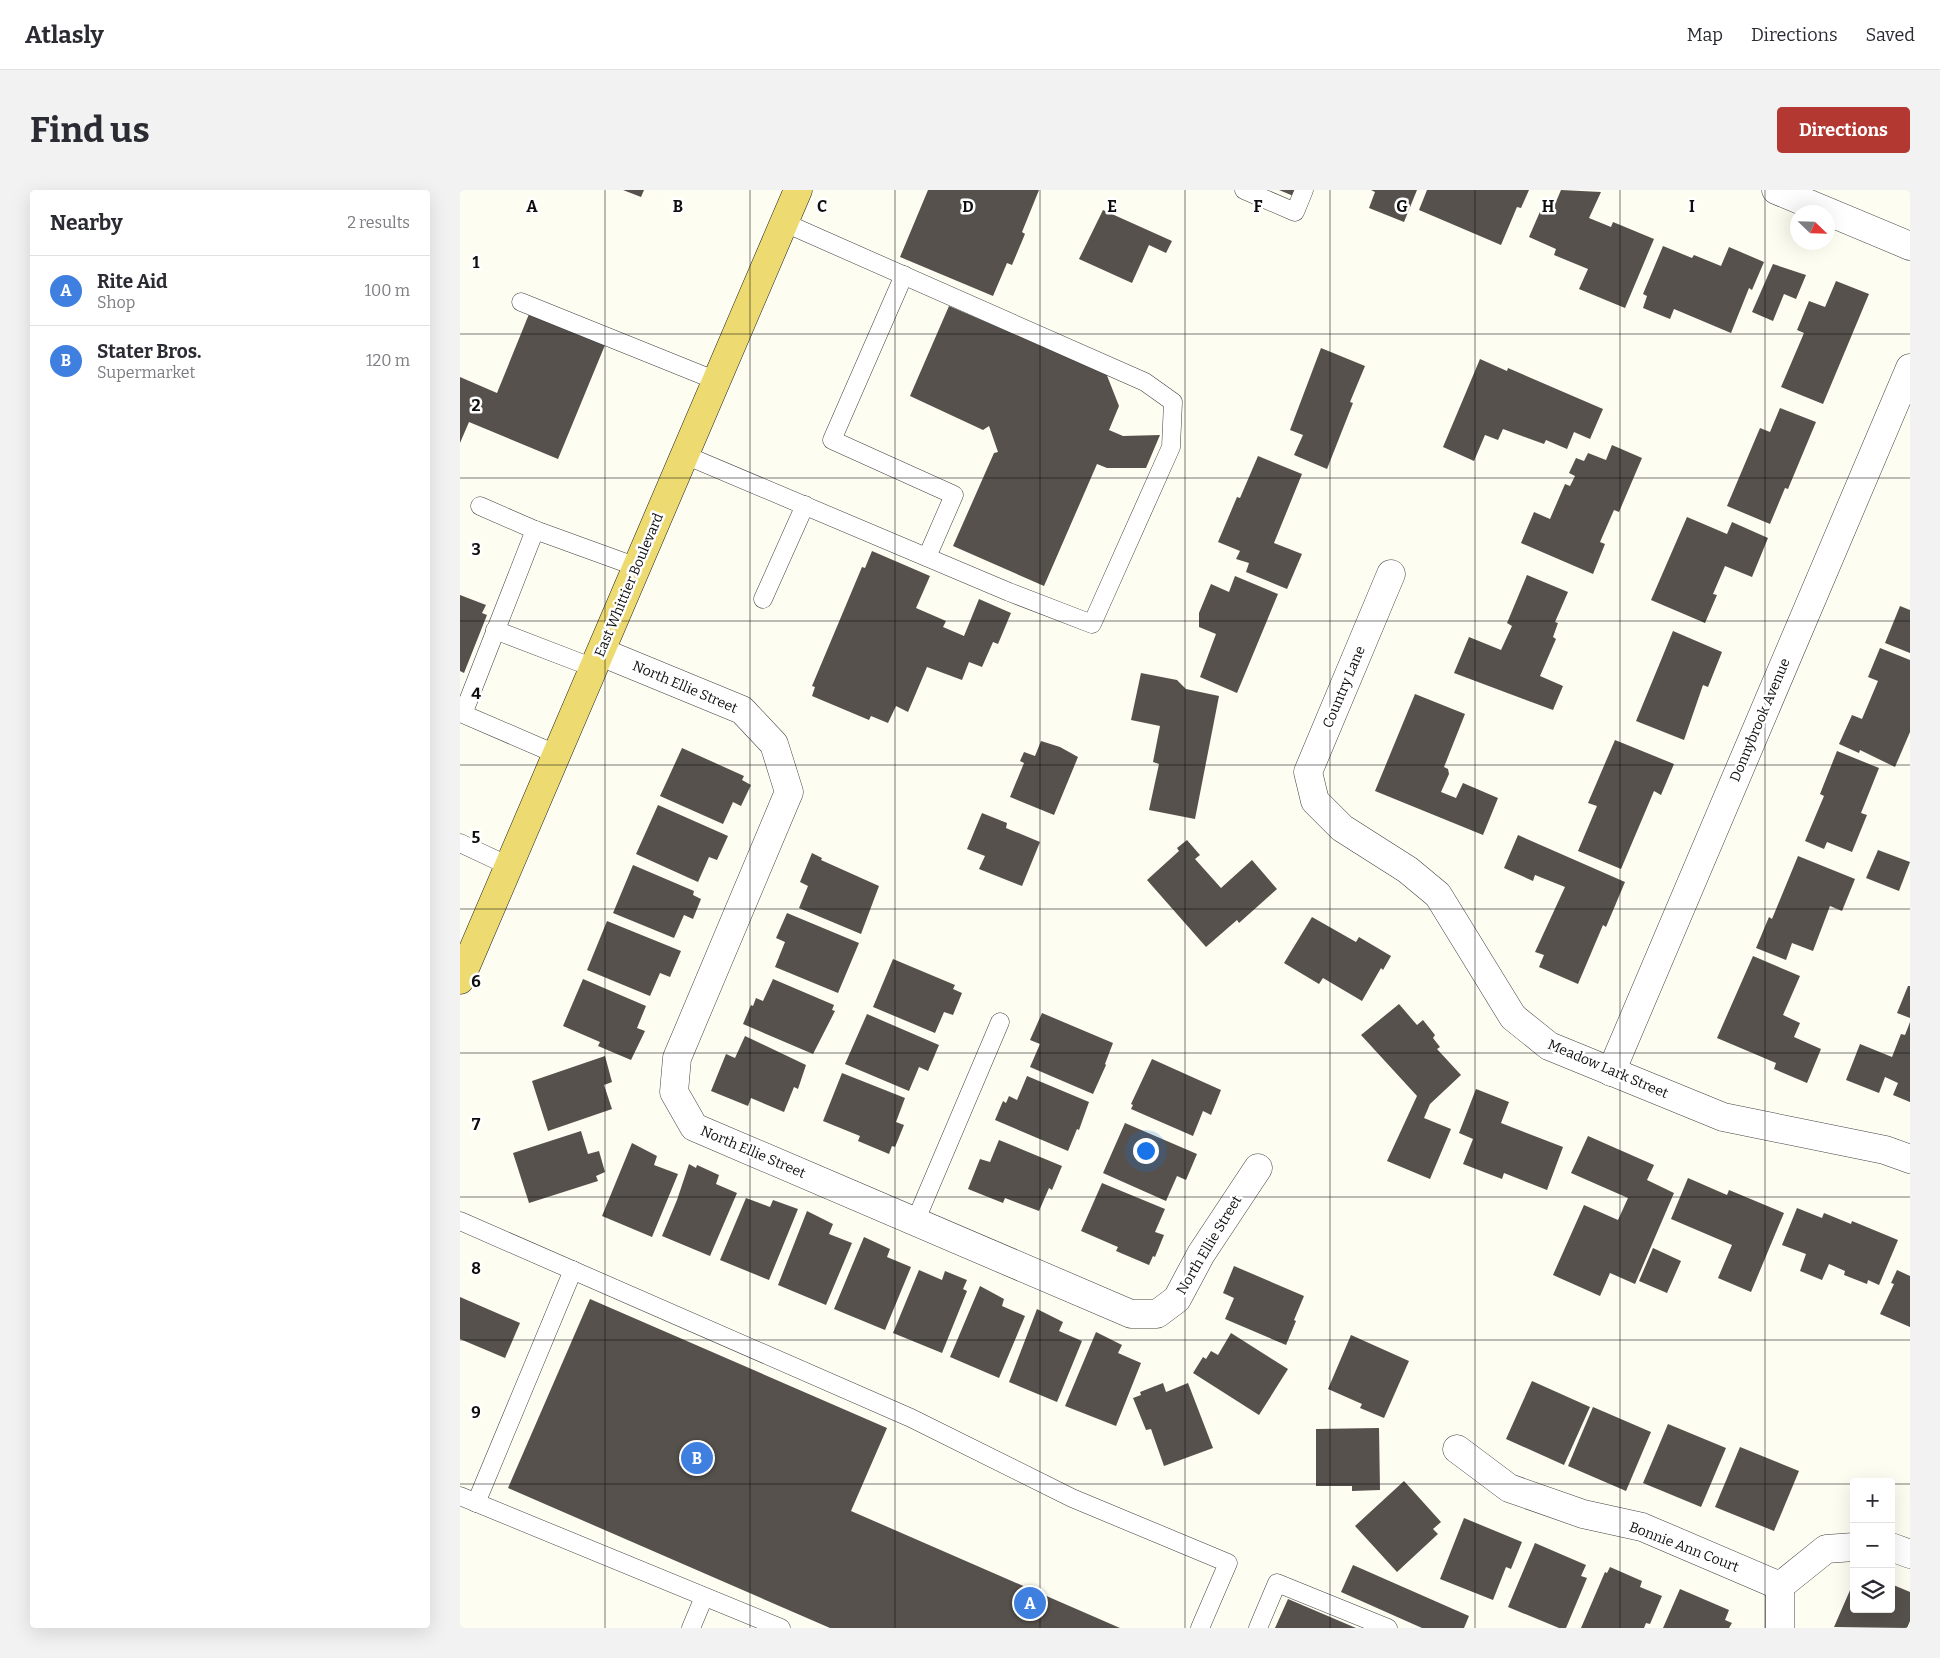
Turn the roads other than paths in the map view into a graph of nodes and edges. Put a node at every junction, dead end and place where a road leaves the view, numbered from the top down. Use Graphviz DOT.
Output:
graph roads {
  1 [pos="798,190"];
  2 [pos="1244,190"];
  3 [pos="1304,190"];
  4 [pos="1776,190"];
  5 [pos="784,223"];
  6 [pos="1910,246"];
  7 [pos="904,275"];
  8 [pos="521,302"];
  9 [pos="1910,368"];
  10 [pos="717,381"];
  11 [pos="685,455"];
  12 [pos="805,505"];
  13 [pos="480,506"];
  14 [pos="535,530"];
  15 [pos="927,557"];
  16 [pos="637,567"];
  17 [pos="1391,574"];
  18 [pos="763,599"];
  19 [pos="495,630"];
  20 [pos="597,660"];
  21 [pos="461,714"];
  22 [pos="558,755"];
  23 [pos="1315,801"];
  24 [pos="460,843"];
  25 [pos="509,866"];
  26 [pos="460,980"];
  27 [pos="1000,1022"];
  28 [pos="1611,1072"];
  29 [pos="1910,1159"];
  30 [pos="1258,1168"];
  31 [pos="460,1221"];
  32 [pos="915,1222"];
  33 [pos="573,1270"];
  34 [pos="1458,1449"];
  35 [pos="468,1500"];
  36 [pos="1850,1547"];
  37 [pos="1895,1548"];
  38 [pos="1910,1554"];
  39 [pos="1780,1586"];
  40 [pos="704,1597"];
  41 [pos="691,1628"];
  42 [pos="781,1628"];
  43 [pos="1200,1628"];
  44 [pos="1258,1628"];
  45 [pos="1388,1628"];
  46 [pos="1780,1628"];
  1 -- 5 [label="main road, East Whittier Boulevard"];
  2 -- 3 [label="lane"];
  4 -- 6 [label="street"];
  5 -- 7 [label="lane"];
  5 -- 10 [label="main road, East Whittier Boulevard"];
  7 -- 15 [label="lane"];
  7 -- 15 [label="lane"];
  8 -- 10 [label="lane"];
  9 -- 28 [label="street, Donnybrook Avenue"];
  10 -- 11 [label="main road, East Whittier Boulevard"];
  11 -- 12 [label="lane"];
  11 -- 16 [label="main road, East Whittier Boulevard"];
  12 -- 15 [label="lane"];
  12 -- 18 [label="lane"];
  13 -- 14 [label="lane"];
  14 -- 16 [label="lane"];
  14 -- 19 [label="lane"];
  16 -- 20 [label="main road, East Whittier Boulevard"];
  17 -- 23 [label="street, Country Lane"];
  19 -- 20 [label="lane"];
  19 -- 21 [label="lane"];
  20 -- 22 [label="main road, East Whittier Boulevard"];
  20 -- 32 [label="street, North Ellie Street"];
  21 -- 22 [label="lane"];
  22 -- 25 [label="main road, East Whittier Boulevard"];
  23 -- 28 [label="street, Meadow Lark Street"];
  24 -- 25 [label="lane"];
  25 -- 26 [label="main road, East Whittier Boulevard"];
  27 -- 32 [label="lane"];
  28 -- 29 [label="street, Meadow Lark Street"];
  30 -- 32 [label="street, North Ellie Street"];
  31 -- 33 [label="lane"];
  33 -- 35 [label="lane"];
  33 -- 43 [label="lane"];
  34 -- 39 [label="street, Bonnie Ann Court"];
  35 -- 40 [label="lane"];
  36 -- 39 [label="street"];
  37 -- 38 [label="street"];
  39 -- 46 [label="street"];
  40 -- 41 [label="lane"];
  40 -- 42 [label="lane"];
  44 -- 45 [label="lane"];
}
